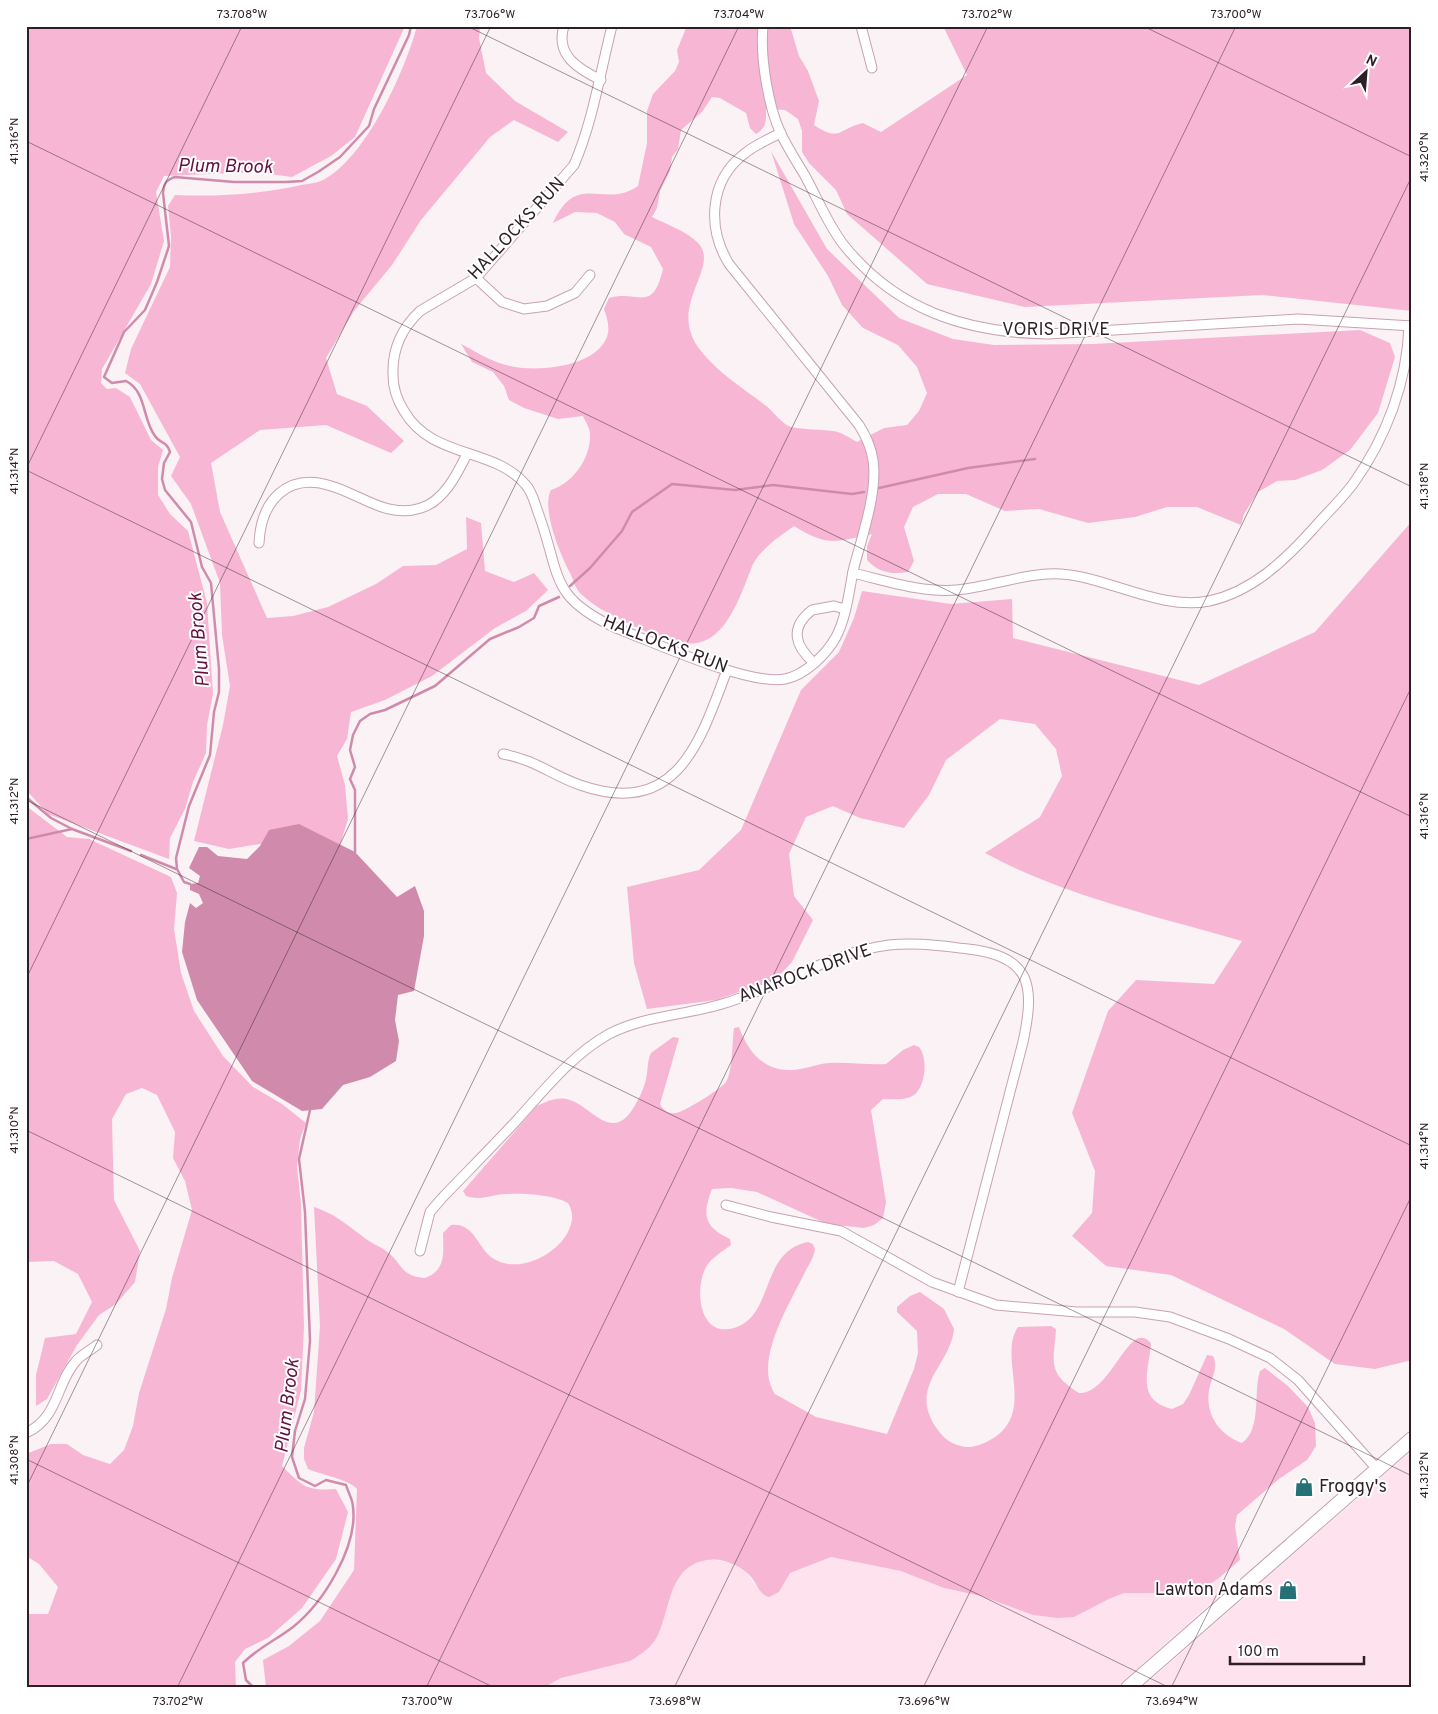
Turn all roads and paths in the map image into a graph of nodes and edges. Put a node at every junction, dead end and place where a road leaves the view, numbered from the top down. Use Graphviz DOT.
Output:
graph roads {
  1 [pos="564,26"];
  2 [pos="612,26"];
  3 [pos="763,26"];
  4 [pos="861,26"];
  5 [pos="872,68"];
  6 [pos="600,80"];
  7 [pos="781,133"];
  8 [pos="590,275"];
  9 [pos="476,278"];
  10 [pos="1411,326"];
  11 [pos="467,454"];
  12 [pos="259,543"];
  13 [pos="853,573"];
  14 [pos="845,609"];
  15 [pos="814,663"];
  16 [pos="727,670"];
  17 [pos="503,754"];
  18 [pos="726,1205"];
  19 [pos="420,1251"];
  20 [pos="958,1292"];
  21 [pos="97,1345"];
  22 [pos="26,1433"];
  23 [pos="1412,1440"];
  24 [pos="1377,1469"];
  25 [pos="1128,1688"];
  1 -- 6 [label="street"];
  2 -- 6 [label="street, HALLOCKS RUN"];
  3 -- 7 [label="street, VORIS DRIVE"];
  4 -- 5 [label="street"];
  6 -- 9 [label="street, HALLOCKS RUN"];
  7 -- 10 [label="street, VORIS DRIVE"];
  7 -- 13 [label="street, HALLOCKS RUN"];
  8 -- 9 [label="street"];
  9 -- 11 [label="street, HALLOCKS RUN"];
  10 -- 13 [label="street"];
  11 -- 12 [label="street"];
  11 -- 16 [label="street, HALLOCKS RUN"];
  13 -- 14 [label="street, HALLOCKS RUN"];
  14 -- 15 [label="street, HALLOCKS RUN"];
  14 -- 15 [label="street"];
  15 -- 16 [label="street, HALLOCKS RUN"];
  16 -- 17 [label="street"];
  18 -- 20 [label="street"];
  19 -- 20 [label="street, ANAROCK DRIVE"];
  20 -- 24 [label="street"];
  21 -- 22 [label="street"];
  23 -- 24 [label="main road"];
  24 -- 25 [label="main road"];
}
